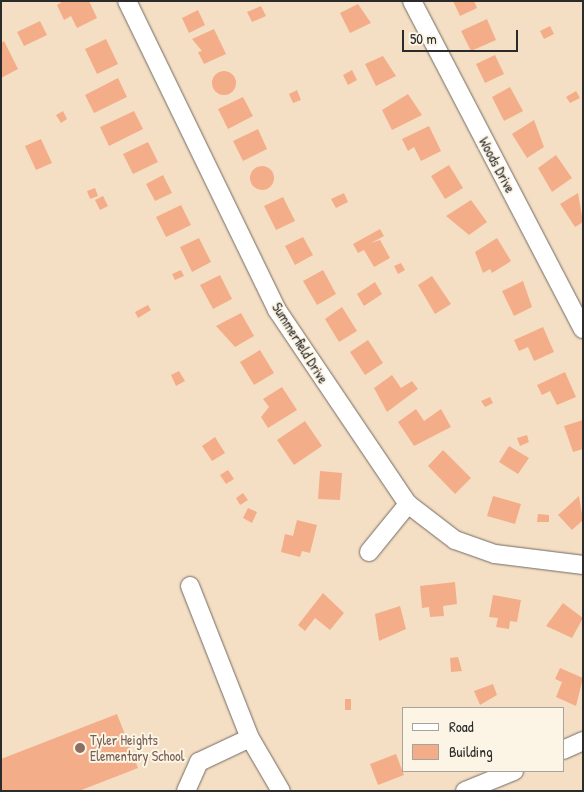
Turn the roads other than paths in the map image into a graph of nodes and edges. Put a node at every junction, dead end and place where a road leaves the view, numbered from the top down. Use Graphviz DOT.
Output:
graph roads {
  1 [pos="127,1"];
  2 [pos="412,1"];
  3 [pos="583,329"];
  4 [pos="408,504"];
  5 [pos="368,552"];
  6 [pos="583,565"];
  7 [pos="190,586"];
  8 [pos="250,738"];
  9 [pos="583,742"];
  10 [pos="564,750"];
  11 [pos="512,772"];
  12 [pos="489,786"];
  13 [pos="186,791"];
  14 [pos="281,791"];
  15 [pos="465,791"];
  1 -- 4 [label="street, Summerfield Drive"];
  2 -- 3 [label="street, Woods Drive"];
  4 -- 5 [label="street"];
  4 -- 6 [label="street, Summerfield Drive"];
  7 -- 8 [label="street"];
  8 -- 13 [label="street"];
  8 -- 14 [label="street"];
  9 -- 10 [label="street"];
  11 -- 12 [label="street"];
  12 -- 15 [label="street"];
}
